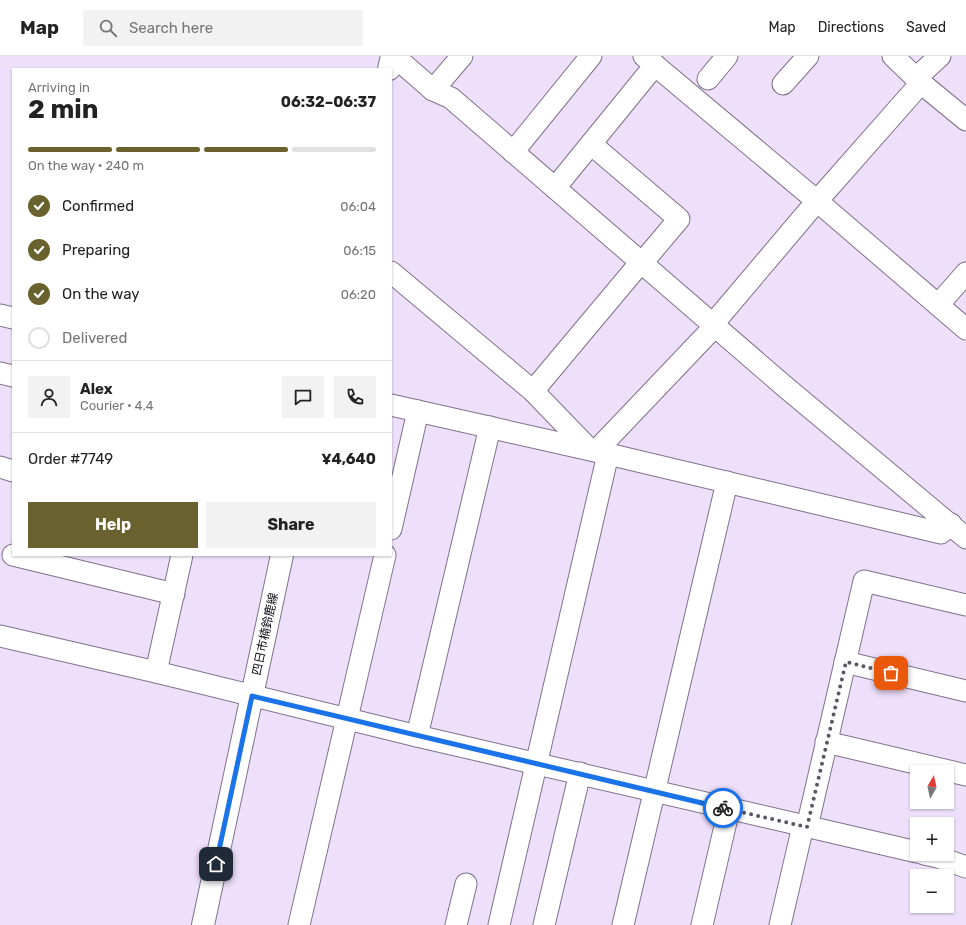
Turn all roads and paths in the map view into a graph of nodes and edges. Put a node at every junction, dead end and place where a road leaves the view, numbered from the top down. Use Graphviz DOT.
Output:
graph roads {
  1 [pos="393,56"];
  2 [pos="462,56"];
  3 [pos="591,56"];
  4 [pos="728,56"];
  5 [pos="808,56"];
  6 [pos="893,56"];
  7 [pos="940,56"];
  8 [pos="650,60"];
  9 [pos="390,68"];
  10 [pos="708,79"];
  11 [pos="919,80"];
  12 [pos="783,84"];
  13 [pos="433,90"];
  14 [pos="966,120"];
  15 [pos="591,144"];
  16 [pos="513,152"];
  17 [pos="555,188"];
  18 [pos="817,201"];
  19 [pos="641,262"];
  20 [pos="392,273"];
  21 [pos="966,273"];
  22 [pos="938,305"];
  23 [pos="0,315"];
  24 [pos="12,318"];
  25 [pos="714,325"];
  26 [pos="966,329"];
  27 [pos="0,373"];
  28 [pos="12,376"];
  29 [pos="533,391"];
  30 [pos="392,405"];
  31 [pos="418,411"];
  32 [pos="490,427"];
  33 [pos="598,451"];
  34 [pos="0,468"];
  35 [pos="12,471"];
  36 [pos="727,482"];
  37 [pos="392,525"];
  38 [pos="959,531"];
  39 [pos="0,552"];
  40 [pos="12,555"];
  41 [pos="17,556"];
  42 [pos="182,556"];
  43 [pos="282,556"];
  44 [pos="385,556"];
  45 [pos="174,594"];
  46 [pos="966,605"];
  47 [pos="0,636"];
  48 [pos="846,662"];
  49 [pos="156,672"];
  50 [pos="966,691"];
  51 [pos="252,696"];
  52 [pos="346,719"];
  53 [pos="417,736"];
  54 [pos="826,742"];
  55 [pos="537,763"];
  56 [pos="580,773"];
  57 [pos="966,775"];
  58 [pos="654,792"];
  59 [pos="729,809"];
  60 [pos="805,827"];
  61 [pos="910,850"];
  62 [pos="949,861"];
  63 [pos="966,867"];
  64 [pos="466,884"];
  65 [pos="203,925"];
  66 [pos="299,925"];
  67 [pos="456,925"];
  68 [pos="499,925"];
  69 [pos="544,925"];
  70 [pos="623,925"];
  71 [pos="702,925"];
  72 [pos="780,925"];
  1 -- 9 [label="main road"];
  1 -- 13 [label="street"];
  2 -- 13 [label="street"];
  3 -- 16 [label="street"];
  4 -- 10 [label="street"];
  5 -- 12 [label="street"];
  6 -- 11 [label="street"];
  7 -- 11 [label="street"];
  8 -- 15 [label="street"];
  8 -- 18 [label="street"];
  11 -- 14 [label="street"];
  11 -- 18 [label="street"];
  13 -- 16 [label="street"];
  15 -- 17 [label="street"];
  15 -- 19 [label="street"];
  16 -- 17 [label="street"];
  17 -- 19 [label="street"];
  18 -- 22 [label="street"];
  18 -- 25 [label="street"];
  19 -- 25 [label="street"];
  19 -- 29 [label="street"];
  20 -- 29 [label="street"];
  21 -- 22 [label="street"];
  22 -- 26 [label="street"];
  23 -- 24 [label="street"];
  25 -- 33 [label="street"];
  25 -- 38 [label="street"];
  27 -- 28 [label="street"];
  29 -- 33 [label="street"];
  30 -- 31 [label="street"];
  31 -- 32 [label="street"];
  31 -- 37 [label="street"];
  32 -- 33 [label="street"];
  32 -- 53 [label="street"];
  33 -- 36 [label="street"];
  33 -- 55 [label="street"];
  34 -- 35 [label="street"];
  36 -- 38 [label="street"];
  36 -- 58 [label="street"];
  39 -- 40 [label="street"];
  41 -- 45 [label="street"];
  42 -- 45 [label="street"];
  43 -- 51 [label="main road, 四日市楠鈴鹿線"];
  44 -- 52 [label="street"];
  45 -- 49 [label="street"];
  46 -- 48 [label="street"];
  47 -- 49 [label="street"];
  48 -- 50 [label="street"];
  48 -- 54 [label="street"];
  49 -- 51 [label="street"];
  51 -- 52 [label="street"];
  51 -- 65 [label="main road, 四日市楠鈴鹿線"];
  52 -- 53 [label="street"];
  52 -- 66 [label="street"];
  53 -- 55 [label="street"];
  54 -- 57 [label="street"];
  54 -- 60 [label="street"];
  55 -- 56 [label="street"];
  55 -- 68 [label="street"];
  56 -- 58 [label="street"];
  56 -- 69 [label="street"];
  58 -- 59 [label="street"];
  58 -- 70 [label="street"];
  59 -- 60 [label="street"];
  59 -- 71 [label="street"];
  60 -- 61 [label="street"];
  60 -- 72 [label="street"];
  62 -- 63 [label="street"];
  64 -- 67 [label="street"];
}
